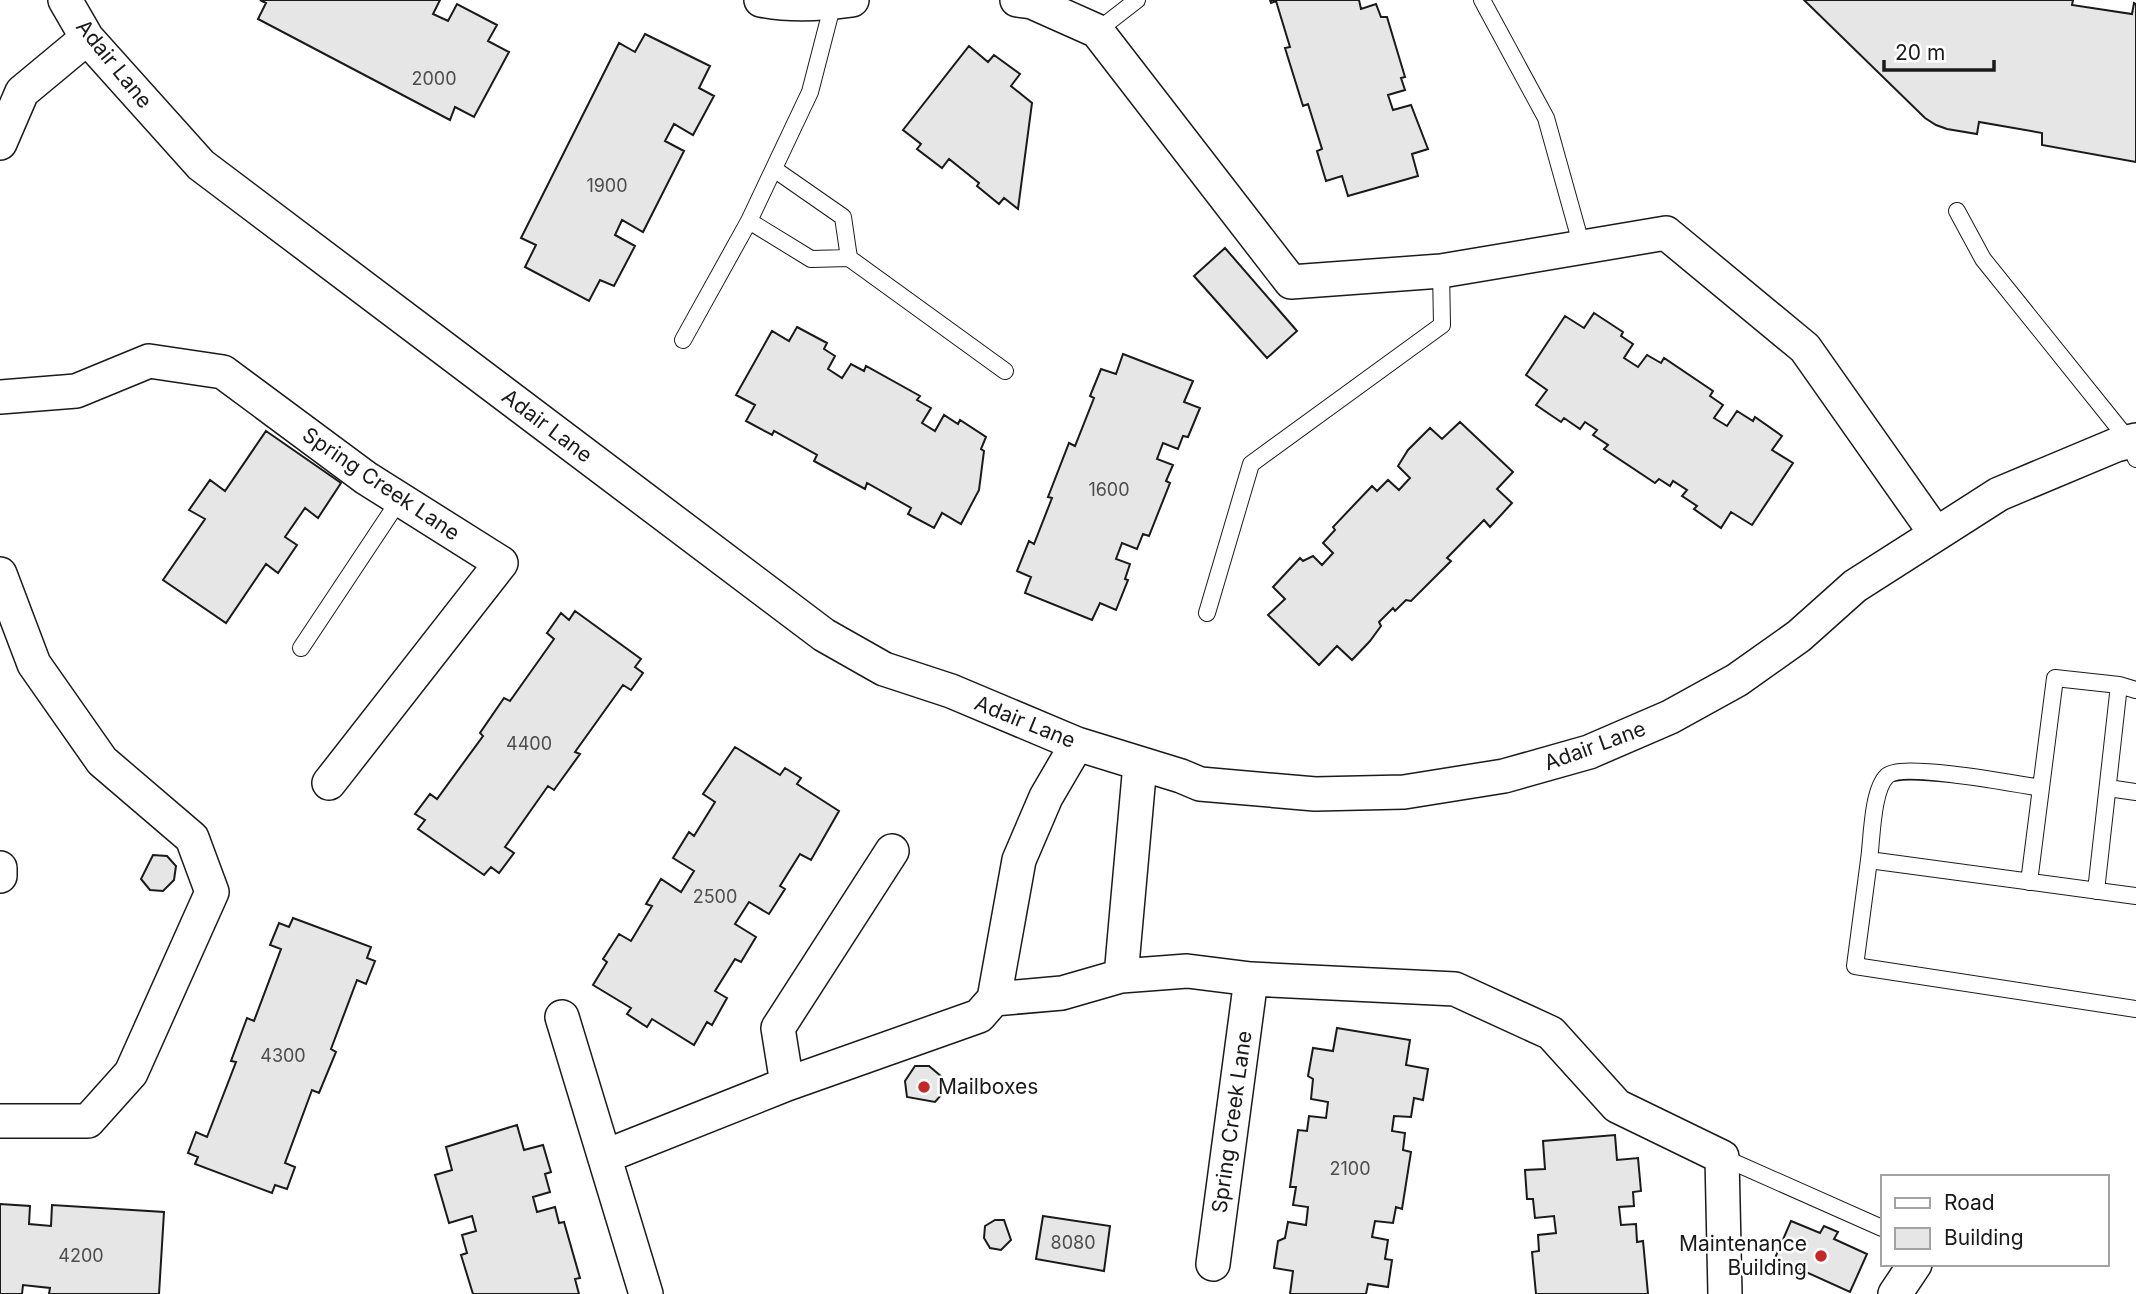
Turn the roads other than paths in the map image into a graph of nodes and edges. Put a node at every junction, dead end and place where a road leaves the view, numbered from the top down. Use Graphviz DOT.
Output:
graph roads {
  1 [pos="65,0"];
  2 [pos="761,0"];
  3 [pos="1017,0"];
  4 [pos="1137,0"];
  5 [pos="1482,0"];
  6 [pos="842,1"];
  7 [pos="1097,31"];
  8 [pos="87,38"];
  9 [pos="0,143"];
  10 [pos="774,169"];
  11 [pos="1957,211"];
  12 [pos="749,221"];
  13 [pos="1582,247"];
  14 [pos="849,257"];
  15 [pos="1440,271"];
  16 [pos="683,340"];
  17 [pos="1005,371"];
  18 [pos="0,397"];
  19 [pos="2134,447"];
  20 [pos="400,499"];
  21 [pos="1936,534"];
  22 [pos="0,573"];
  23 [pos="1207,613"];
  24 [pos="301,648"];
  25 [pos="2119,685"];
  26 [pos="2136,690"];
  27 [pos="1077,744"];
  28 [pos="1140,764"];
  29 [pos="329,783"];
  30 [pos="2041,788"];
  31 [pos="2108,789"];
  32 [pos="2136,792"];
  33 [pos="892,850"];
  34 [pos="1869,860"];
  35 [pos="0,868"];
  36 [pos="0,876"];
  37 [pos="2029,882"];
  38 [pos="2096,891"];
  39 [pos="2136,896"];
  40 [pos="1121,976"];
  41 [pos="1251,979"];
  42 [pos="994,999"];
  43 [pos="2136,1009"];
  44 [pos="562,1017"];
  45 [pos="787,1084"];
  46 [pos="0,1121"];
  47 [pos="606,1156"];
  48 [pos="1722,1157"];
  49 [pos="1881,1228"];
  50 [pos="1213,1264"];
  51 [pos="1914,1266"];
  52 [pos="646,1294"];
  53 [pos="1725,1294"];
  54 [pos="1895,1294"];
  1 -- 8 [label="street, Adair Lane"];
  2 -- 6 [label="street"];
  3 -- 7 [label="street"];
  4 -- 7 [label="lane"];
  5 -- 13 [label="lane"];
  6 -- 10 [label="lane"];
  7 -- 15 [label="street"];
  8 -- 9 [label="street"];
  8 -- 27 [label="street, Adair Lane"];
  10 -- 12 [label="lane"];
  10 -- 14 [label="lane"];
  11 -- 19 [label="lane"];
  12 -- 14 [label="lane"];
  12 -- 16 [label="lane"];
  13 -- 15 [label="street"];
  13 -- 21 [label="street"];
  14 -- 17 [label="lane"];
  15 -- 23 [label="lane"];
  18 -- 20 [label="street, Spring Creek Lane"];
  19 -- 21 [label="street, Adair Lane"];
  20 -- 24 [label="lane"];
  20 -- 29 [label="street, Spring Creek Lane"];
  21 -- 28 [label="street, Adair Lane"];
  22 -- 46 [label="street"];
  25 -- 26 [label="lane"];
  25 -- 30 [label="lane"];
  25 -- 31 [label="lane"];
  27 -- 28 [label="street, Adair Lane"];
  27 -- 42 [label="street"];
  28 -- 40 [label="street"];
  30 -- 34 [label="lane"];
  30 -- 37 [label="lane"];
  31 -- 32 [label="lane"];
  31 -- 38 [label="lane"];
  33 -- 45 [label="street"];
  34 -- 37 [label="lane"];
  34 -- 43 [label="lane"];
  35 -- 36 [label="street"];
  37 -- 38 [label="lane"];
  38 -- 39 [label="lane"];
  40 -- 41 [label="street"];
  40 -- 42 [label="street"];
  41 -- 48 [label="street"];
  41 -- 50 [label="street, Spring Creek Lane"];
  42 -- 45 [label="street"];
  44 -- 47 [label="street"];
  45 -- 47 [label="street"];
  47 -- 52 [label="street"];
  48 -- 49 [label="lane"];
  48 -- 53 [label="street"];
  51 -- 54 [label="street"];
}
